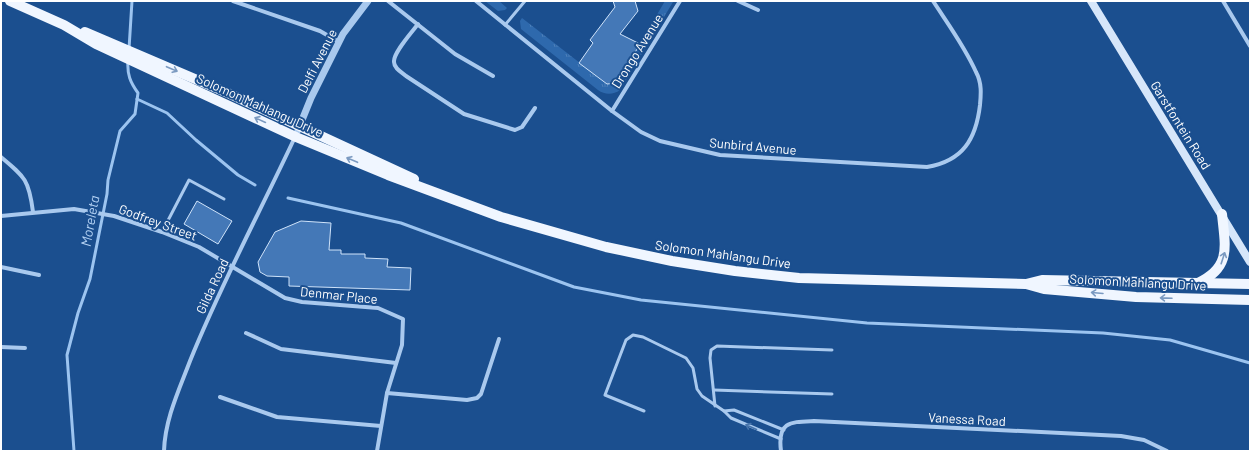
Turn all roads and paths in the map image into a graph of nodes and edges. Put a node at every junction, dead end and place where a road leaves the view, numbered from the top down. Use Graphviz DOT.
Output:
graph roads {
  1 [pos="10,1"];
  2 [pos="233,1"];
  3 [pos="368,1"];
  4 [pos="388,1"];
  5 [pos="476,1"];
  6 [pos="525,1"];
  7 [pos="680,1"];
  8 [pos="738,1"];
  9 [pos="933,1"];
  10 [pos="1091,1"];
  11 [pos="1223,1"];
  12 [pos="758,10"];
  13 [pos="418,24"];
  14 [pos="505,25"];
  15 [pos="339,42"];
  16 [pos="1250,46"];
  17 [pos="494,76"];
  18 [pos="535,108"];
  19 [pos="612,111"];
  20 [pos="298,132"];
  21 [pos="1,157"];
  22 [pos="224,199"];
  23 [pos="33,212"];
  24 [pos="1222,214"];
  25 [pos="1,216"];
  26 [pos="162,232"];
  27 [pos="1250,262"];
  28 [pos="1,267"];
  29 [pos="231,268"];
  30 [pos="39,275"];
  31 [pos="1026,284"];
  32 [pos="1196,284"];
  33 [pos="1250,284"];
  34 [pos="1250,300"];
  35 [pos="246,334"];
  36 [pos="499,339"];
  37 [pos="1,347"];
  38 [pos="25,348"];
  39 [pos="832,350"];
  40 [pos="396,363"];
  41 [pos="714,390"];
  42 [pos="387,393"];
  43 [pos="832,394"];
  44 [pos="220,397"];
  45 [pos="715,406"];
  46 [pos="724,411"];
  47 [pos="644,412"];
  48 [pos="381,426"];
  49 [pos="784,430"];
  50 [pos="780,439"];
  51 [pos="781,449"];
  52 [pos="164,451"];
  53 [pos="377,451"];
  54 [pos="1167,451"];
  1 -- 20 [label="main road, Solomon Mahlangu Drive"];
  2 -- 15 [label="street"];
  3 -- 15 [label="street, Delfi Avenue"];
  4 -- 13 [label="street"];
  5 -- 14 [label="street, Sunbird Avenue"];
  6 -- 14 [label="lane"];
  7 -- 19 [label="street, Drongo Avenue"];
  8 -- 12 [label="street"];
  9 -- 19 [label="street, Sunbird Avenue"];
  10 -- 24 [label="main road, Garstfontein Road"];
  11 -- 16 [label="street"];
  13 -- 17 [label="street"];
  13 -- 18 [label="street"];
  14 -- 19 [label="street, Sunbird Avenue"];
  15 -- 20 [label="street, Delfi Avenue"];
  20 -- 29 [label="street, Gilda Road"];
  20 -- 31 [label="main road, Solomon Mahlangu Drive"];
  21 -- 23 [label="street"];
  22 -- 26 [label="lane"];
  23 -- 25 [label="street, Godfrey Street"];
  23 -- 26 [label="street, Godfrey Street"];
  24 -- 27 [label="main road, Garstfontein Road"];
  32 -- 24 [label="main road, one-way"];
  26 -- 29 [label="street, Godfrey Street"];
  28 -- 30 [label="street"];
  29 -- 40 [label="street, Denmar Place"];
  29 -- 52 [label="street, Gilda Road"];
  31 -- 32 [label="main road, Solomon Mahlangu Drive"];
  34 -- 31 [label="main road, Solomon Mahlangu Drive, one-way"];
  32 -- 33 [label="main road, Solomon Mahlangu Drive"];
  35 -- 40 [label="street"];
  36 -- 42 [label="street"];
  37 -- 38 [label="street"];
  39 -- 41 [label="lane"];
  40 -- 42 [label="street"];
  41 -- 43 [label="lane"];
  41 -- 45 [label="lane"];
  42 -- 48 [label="street"];
  44 -- 48 [label="street"];
  45 -- 46 [label="lane"];
  45 -- 47 [label="lane"];
  46 -- 49 [label="lane"];
  50 -- 46 [label="lane, one-way"];
  48 -- 53 [label="street"];
  49 -- 50 [label="street"];
  49 -- 54 [label="street, Vanessa Road"];
  50 -- 51 [label="street"];
}
